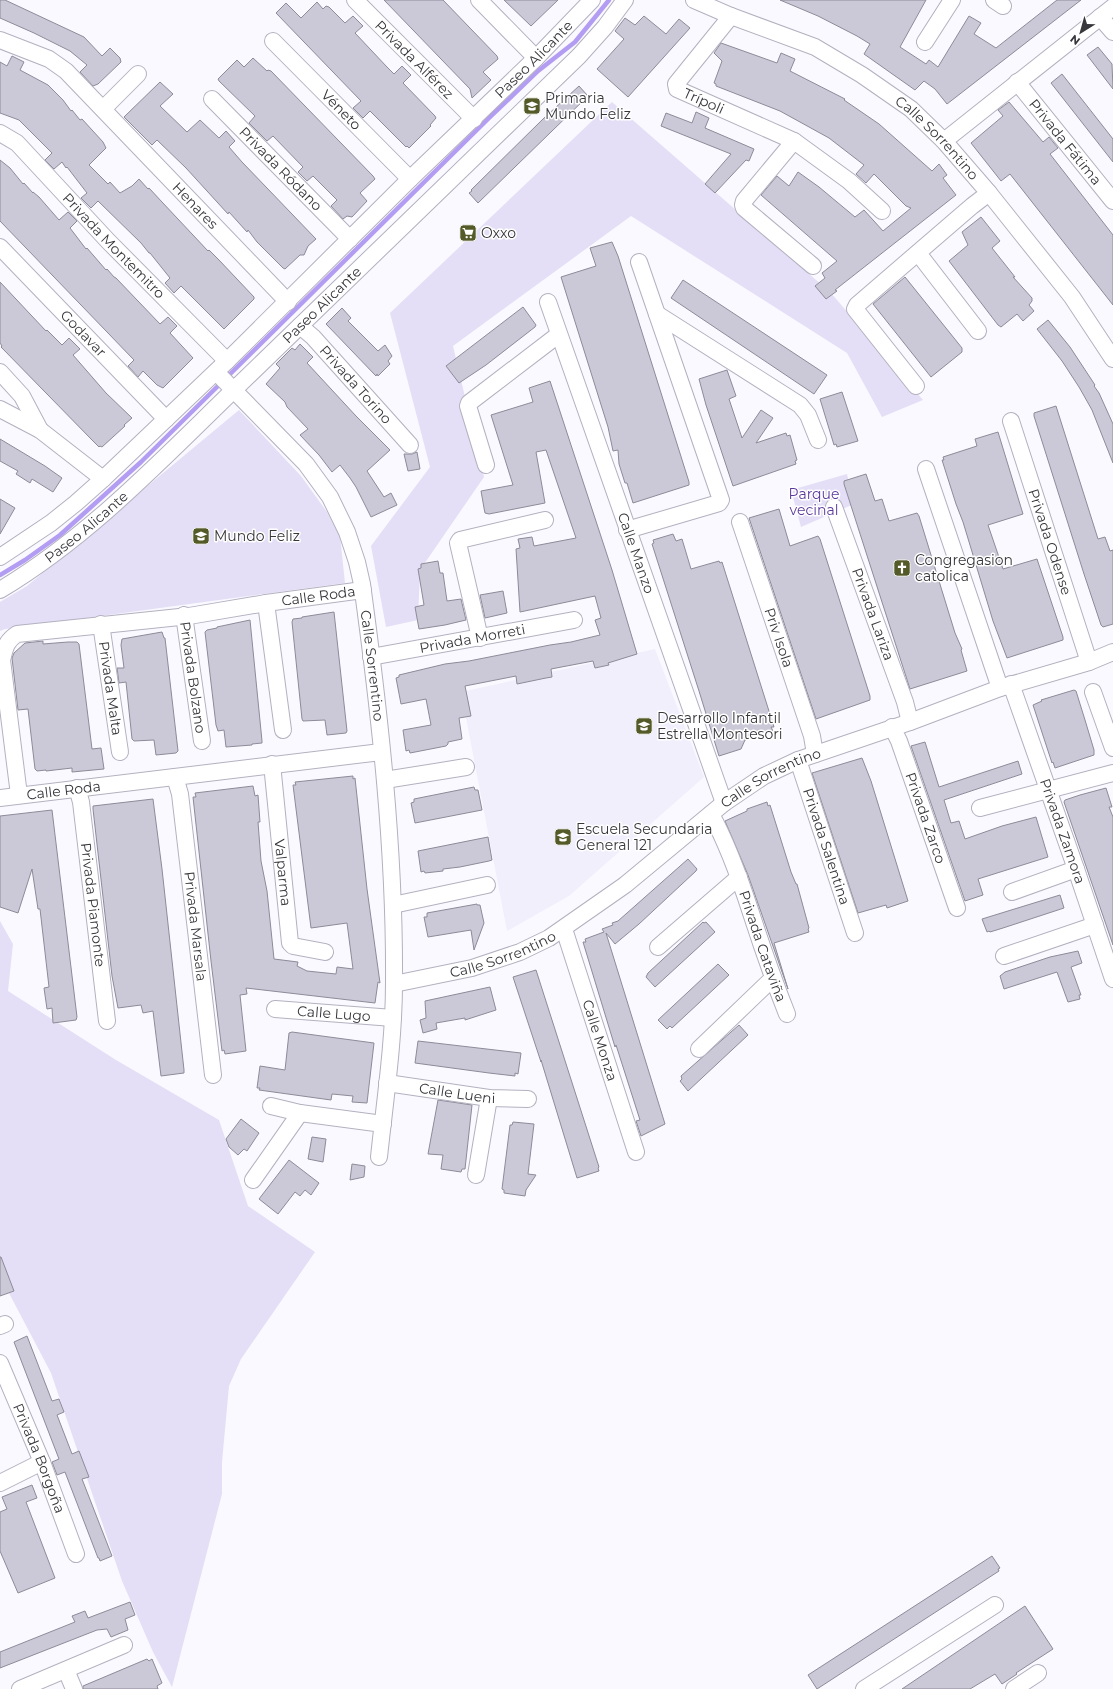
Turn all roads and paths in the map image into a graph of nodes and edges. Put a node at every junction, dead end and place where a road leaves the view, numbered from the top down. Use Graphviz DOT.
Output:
graph roads {
  1 [pos="355,0"];
  2 [pos="478,0"];
  3 [pos="592,0"];
  4 [pos="625,0"];
  5 [pos="694,0"];
  6 [pos="952,0"];
  7 [pos="1107,12"];
  8 [pos="731,16"];
  9 [pos="1113,32"];
  10 [pos="0,40"];
  11 [pos="273,42"];
  12 [pos="925,42"];
  13 [pos="536,58"];
  14 [pos="138,74"];
  15 [pos="1017,82"];
  16 [pos="212,100"];
  17 [pos="103,109"];
  18 [pos="474,119"];
  19 [pos="0,133"];
  20 [pos="949,137"];
  21 [pos="794,141"];
  22 [pos="410,179"];
  23 [pos="990,193"];
  24 [pos="1113,201"];
  25 [pos="882,211"];
  26 [pos="350,239"];
  27 [pos="0,247"];
  28 [pos="918,253"];
  29 [pos="639,262"];
  30 [pos="813,266"];
  31 [pos="288,302"];
  32 [pos="548,302"];
  33 [pos="656,314"];
  34 [pos="300,326"];
  35 [pos="978,331"];
  36 [pos="558,335"];
  37 [pos="1113,359"];
  38 [pos="222,367"];
  39 [pos="0,372"];
  40 [pos="916,386"];
  41 [pos="234,390"];
  42 [pos="0,409"];
  43 [pos="166,419"];
  44 [pos="1011,421"];
  45 [pos="40,430"];
  46 [pos="818,440"];
  47 [pos="410,445"];
  48 [pos="486,465"];
  49 [pos="926,470"];
  50 [pos="103,479"];
  51 [pos="834,507"];
  52 [pos="545,520"];
  53 [pos="740,522"];
  54 [pos="627,530"];
  55 [pos="4,550"];
  56 [pos="0,590"];
  57 [pos="362,590"];
  58 [pos="266,603"];
  59 [pos="184,615"];
  60 [pos="574,620"];
  61 [pos="101,624"];
  62 [pos="480,638"];
  63 [pos="1113,652"];
  64 [pos="370,657"];
  65 [pos="1089,662"];
  66 [pos="1006,686"];
  67 [pos="1093,692"];
  68 [pos="910,722"];
  69 [pos="892,727"];
  70 [pos="283,730"];
  71 [pos="202,740"];
  72 [pos="1113,748"];
  73 [pos="120,752"];
  74 [pos="381,752"];
  75 [pos="816,754"];
  76 [pos="798,760"];
  77 [pos="272,764"];
  78 [pos="466,766"];
  79 [pos="1113,773"];
  80 [pos="175,778"];
  81 [pos="384,780"];
  82 [pos="77,788"];
  83 [pos="1048,789"];
  84 [pos="19,795"];
  85 [pos="0,798"];
  86 [pos="724,803"];
  87 [pos="980,808"];
  88 [pos="711,814"];
  89 [pos="1076,869"];
  90 [pos="739,878"];
  91 [pos="487,885"];
  92 [pos="1012,892"];
  93 [pos="393,905"];
  94 [pos="957,908"];
  95 [pos="1095,926"];
  96 [pos="564,929"];
  97 [pos="855,933"];
  98 [pos="658,947"];
  99 [pos="325,952"];
  100 [pos="1004,956"];
  101 [pos="773,978"];
  102 [pos="1113,979"];
  103 [pos="394,984"];
  104 [pos="275,1009"];
  105 [pos="787,1014"];
  106 [pos="393,1018"];
  107 [pos="107,1021"];
  108 [pos="699,1049"];
  109 [pos="213,1075"];
  110 [pos="387,1083"];
  111 [pos="489,1098"];
  112 [pos="528,1099"];
  113 [pos="271,1106"];
  114 [pos="300,1113"];
  115 [pos="383,1124"];
  116 [pos="636,1152"];
  117 [pos="379,1158"];
  118 [pos="476,1175"];
  119 [pos="253,1180"];
  120 [pos="0,1363"];
  121 [pos="42,1462"];
  122 [pos="0,1483"];
  123 [pos="76,1554"];
  124 [pos="995,1605"];
  125 [pos="124,1645"];
  126 [pos="66,1670"];
  127 [pos="1038,1673"];
  128 [pos="20,1689"];
  129 [pos="74,1689"];
  130 [pos="864,1689"];
  131 [pos="1014,1689"];
  1 -- 18 [label="street, Privada Alférez"];
  2 -- 13 [label="street"];
  3 -- 13 [label="street, Paseo Alicante"];
  4 -- 34 [label="street, Paseo Alicante"];
  5 -- 8 [label="street, Calle Sorrentino"];
  6 -- 12 [label="street"];
  7 -- 9 [label="street"];
  7 -- 15 [label="street"];
  8 -- 20 [label="street, Calle Sorrentino"];
  8 -- 21 [label="street, Trípoli"];
  10 -- 17 [label="street, Henares"];
  11 -- 22 [label="street, Véneto"];
  13 -- 18 [label="street, Paseo Alicante"];
  14 -- 17 [label="street"];
  15 -- 20 [label="street"];
  15 -- 24 [label="street, Privada Fátima"];
  16 -- 26 [label="street, Privada Ródano"];
  17 -- 31 [label="street, Henares"];
  18 -- 22 [label="street, Paseo Alicante"];
  19 -- 38 [label="street, Privada Montemitro"];
  20 -- 23 [label="street, Calle Sorrentino"];
  21 -- 25 [label="street, Trípoli"];
  21 -- 30 [label="street"];
  22 -- 26 [label="street, Paseo Alicante"];
  23 -- 28 [label="street"];
  23 -- 37 [label="street, Calle Sorrentino"];
  26 -- 31 [label="street, Paseo Alicante"];
  27 -- 43 [label="street, Godavar"];
  28 -- 35 [label="street"];
  28 -- 40 [label="street"];
  29 -- 33 [label="street"];
  31 -- 38 [label="street, Paseo Alicante"];
  32 -- 36 [label="street, Calle Manzo"];
  33 -- 46 [label="street"];
  33 -- 54 [label="street"];
  34 -- 41 [label="street, Paseo Alicante"];
  34 -- 47 [label="street, Privada Torino"];
  36 -- 48 [label="street"];
  36 -- 54 [label="street, Calle Manzo"];
  38 -- 41 [label="street, Privada Montemitro"];
  38 -- 43 [label="street, Paseo Alicante"];
  39 -- 45 [label="street"];
  41 -- 56 [label="street, Paseo Alicante"];
  41 -- 57 [label="street, Calle Sorrentino"];
  42 -- 45 [label="street"];
  43 -- 50 [label="street, Paseo Alicante"];
  44 -- 65 [label="street, Privada Odense"];
  45 -- 50 [label="street"];
  49 -- 66 [label="street, Privada Zamora"];
  50 -- 55 [label="street, Paseo Alicante"];
  51 -- 68 [label="street, Privada Lariza"];
  52 -- 62 [label="street"];
  53 -- 75 [label="street, Priv Isola"];
  54 -- 86 [label="street, Calle Manzo"];
  57 -- 58 [label="street, Calle Roda"];
  57 -- 64 [label="street, Calle Sorrentino"];
  58 -- 59 [label="street, Calle Roda"];
  58 -- 70 [label="street"];
  59 -- 61 [label="street, Calle Roda"];
  59 -- 71 [label="street, Privada Bolzano"];
  60 -- 62 [label="street, Privada Morreti"];
  61 -- 73 [label="street, Privada Malta"];
  61 -- 84 [label="street, Calle Roda"];
  62 -- 64 [label="street, Privada Morreti"];
  63 -- 65 [label="street, Calle Sorrentino"];
  64 -- 74 [label="street, Calle Sorrentino"];
  65 -- 66 [label="street, Calle Sorrentino"];
  66 -- 68 [label="street, Calle Sorrentino"];
  66 -- 83 [label="street, Privada Zamora"];
  67 -- 72 [label="street"];
  68 -- 69 [label="street, Calle Sorrentino"];
  69 -- 75 [label="street, Calle Sorrentino"];
  69 -- 94 [label="street, Privada Zarco"];
  74 -- 77 [label="street, Calle Roda"];
  74 -- 81 [label="street, Calle Sorrentino"];
  75 -- 76 [label="street, Calle Sorrentino"];
  76 -- 86 [label="street, Calle Sorrentino"];
  76 -- 97 [label="street, Privada Salentina"];
  77 -- 80 [label="street, Calle Roda"];
  77 -- 99 [label="street, Valparma"];
  78 -- 81 [label="street"];
  79 -- 83 [label="street"];
  80 -- 82 [label="street, Calle Roda"];
  80 -- 109 [label="street, Privada Marsala"];
  81 -- 93 [label="street, Calle Sorrentino"];
  82 -- 84 [label="street, Calle Roda"];
  82 -- 107 [label="street, Privada Piamonte"];
  83 -- 87 [label="street"];
  83 -- 89 [label="street, Privada Zamora"];
  84 -- 85 [label="street"];
  86 -- 88 [label="street, Calle Sorrentino"];
  88 -- 90 [label="street, Privada Cataviña"];
  88 -- 96 [label="street, Calle Sorrentino"];
  89 -- 92 [label="street"];
  89 -- 95 [label="street, Privada Zamora"];
  90 -- 98 [label="street, Privada Cataviña"];
  90 -- 101 [label="street, Privada Cataviña"];
  91 -- 93 [label="street"];
  93 -- 103 [label="street, Calle Sorrentino"];
  95 -- 100 [label="street"];
  95 -- 102 [label="street, Privada Zamora"];
  96 -- 103 [label="street, Calle Sorrentino"];
  96 -- 116 [label="street, Calle Monza"];
  101 -- 105 [label="street, Privada Cataviña"];
  101 -- 108 [label="street"];
  103 -- 106 [label="street, Calle Sorrentino"];
  104 -- 106 [label="street, Calle Lugo"];
  106 -- 110 [label="street, Calle Sorrentino"];
  110 -- 111 [label="street, Calle Lueni"];
  110 -- 115 [label="street, Calle Sorrentino"];
  111 -- 112 [label="street, Calle Lueni"];
  111 -- 118 [label="street"];
  113 -- 114 [label="street"];
  114 -- 115 [label="street"];
  114 -- 119 [label="street"];
  115 -- 117 [label="street, Calle Sorrentino"];
  120 -- 121 [label="street, Privada Borgoña"];
  121 -- 122 [label="street"];
  121 -- 123 [label="street, Privada Borgoña"];
  124 -- 130 [label="street"];
  125 -- 126 [label="street"];
  126 -- 128 [label="street"];
  126 -- 129 [label="street"];
  127 -- 131 [label="street"];
}
